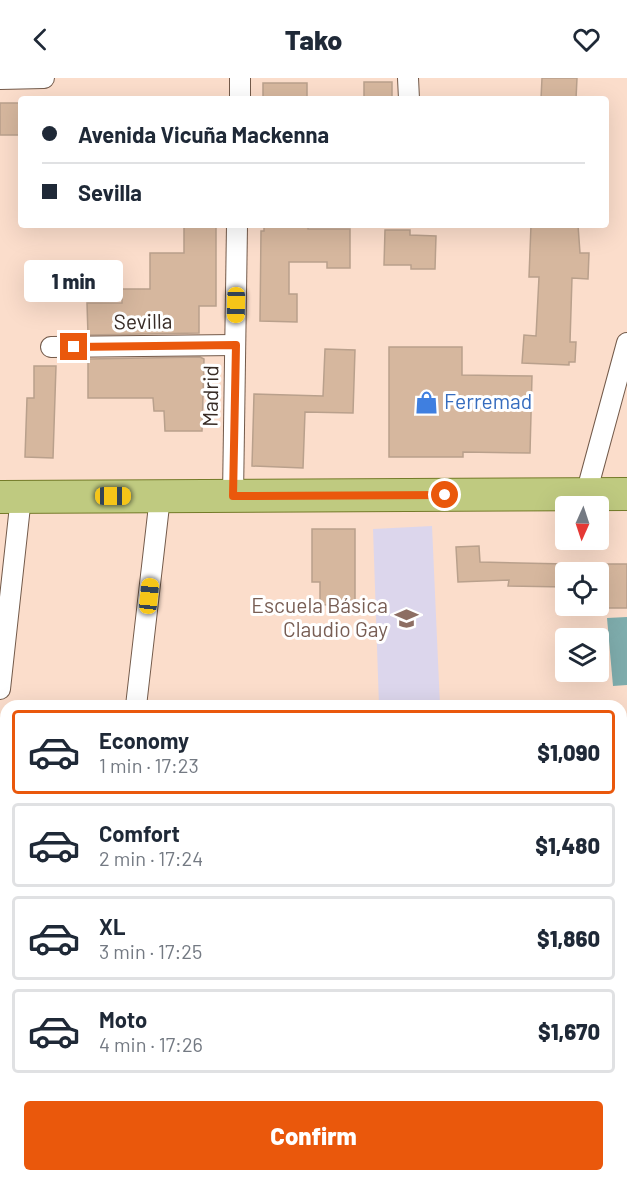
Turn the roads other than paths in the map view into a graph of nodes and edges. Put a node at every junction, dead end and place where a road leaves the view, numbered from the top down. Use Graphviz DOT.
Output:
graph roads {
  1 [pos="44,78"];
  2 [pos="240,78"];
  3 [pos="408,78"];
  4 [pos="0,79"];
  5 [pos="240,96"];
  6 [pos="409,96"];
  7 [pos="237,228"];
  8 [pos="627,343"];
  9 [pos="236,345"];
  10 [pos="51,347"];
  11 [pos="586,494"];
  12 [pos="627,494"];
  13 [pos="160,496"];
  14 [pos="233,496"];
  15 [pos="10,497"];
  16 [pos="0,689"];
  17 [pos="137,700"];
  1 -- 4 [label="street"];
  2 -- 5 [label="street"];
  3 -- 6 [label="street"];
  7 -- 9 [label="street, Madrid"];
  8 -- 11 [label="street"];
  9 -- 10 [label="street, Sevilla"];
  9 -- 14 [label="street, Madrid"];
  11 -- 12 [label="main road"];
  11 -- 14 [label="main road"];
  13 -- 14 [label="main road"];
  13 -- 15 [label="main road"];
  13 -- 17 [label="street"];
  15 -- 16 [label="street"];
}
